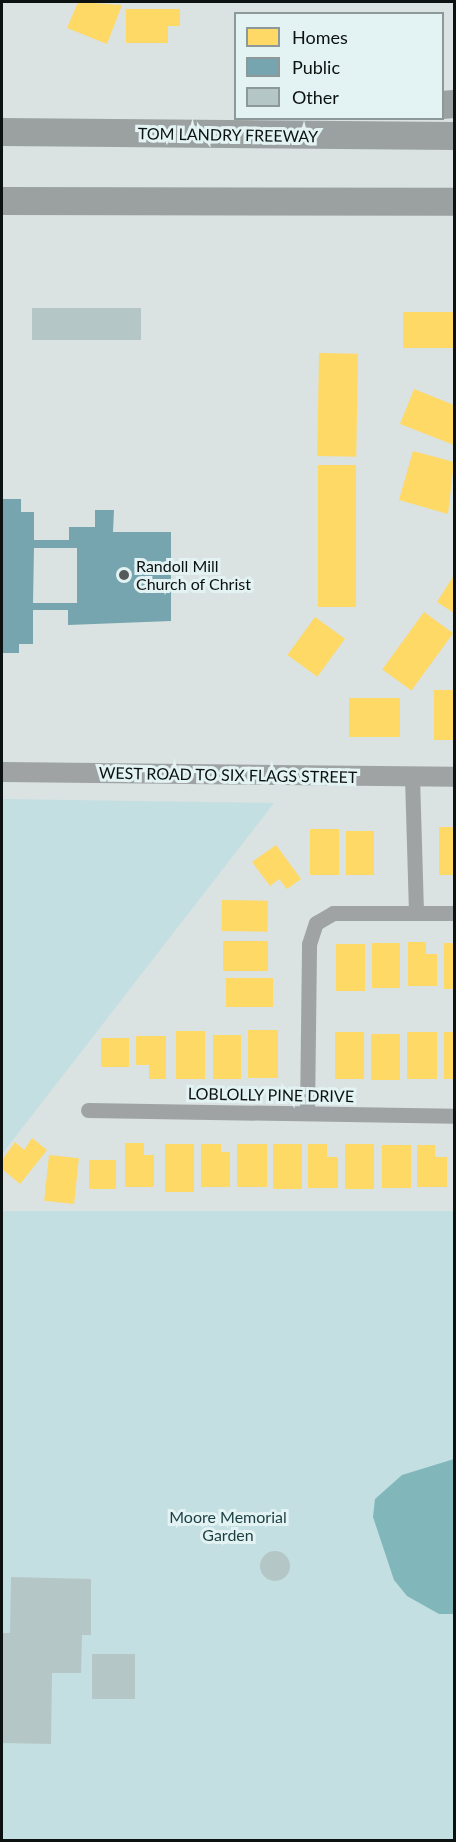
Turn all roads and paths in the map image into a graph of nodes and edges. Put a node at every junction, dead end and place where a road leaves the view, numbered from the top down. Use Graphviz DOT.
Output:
graph roads {
  1 [pos="234,118"];
  2 [pos="2,124"];
  3 [pos="2,132"];
  4 [pos="454,136"];
  5 [pos="2,201"];
  6 [pos="454,202"];
  7 [pos="2,772"];
  8 [pos="412,777"];
  9 [pos="454,777"];
  10 [pos="416,913"];
  11 [pos="454,913"];
  12 [pos="88,1110"];
  13 [pos="307,1113"];
  14 [pos="454,1116"];
  1 -- 2 [label="highway"];
  3 -- 4 [label="highway, TOM LANDRY FREEWAY"];
  5 -- 6 [label="highway"];
  7 -- 8 [label="street, WEST ROAD TO SIX FLAGS STREET"];
  8 -- 9 [label="street, WEST ROAD TO SIX FLAGS STREET"];
  8 -- 10 [label="street"];
  10 -- 11 [label="street"];
  10 -- 13 [label="street"];
  12 -- 13 [label="street, LOBLOLLY PINE DRIVE"];
  13 -- 14 [label="street, LOBLOLLY PINE DRIVE"];
}
